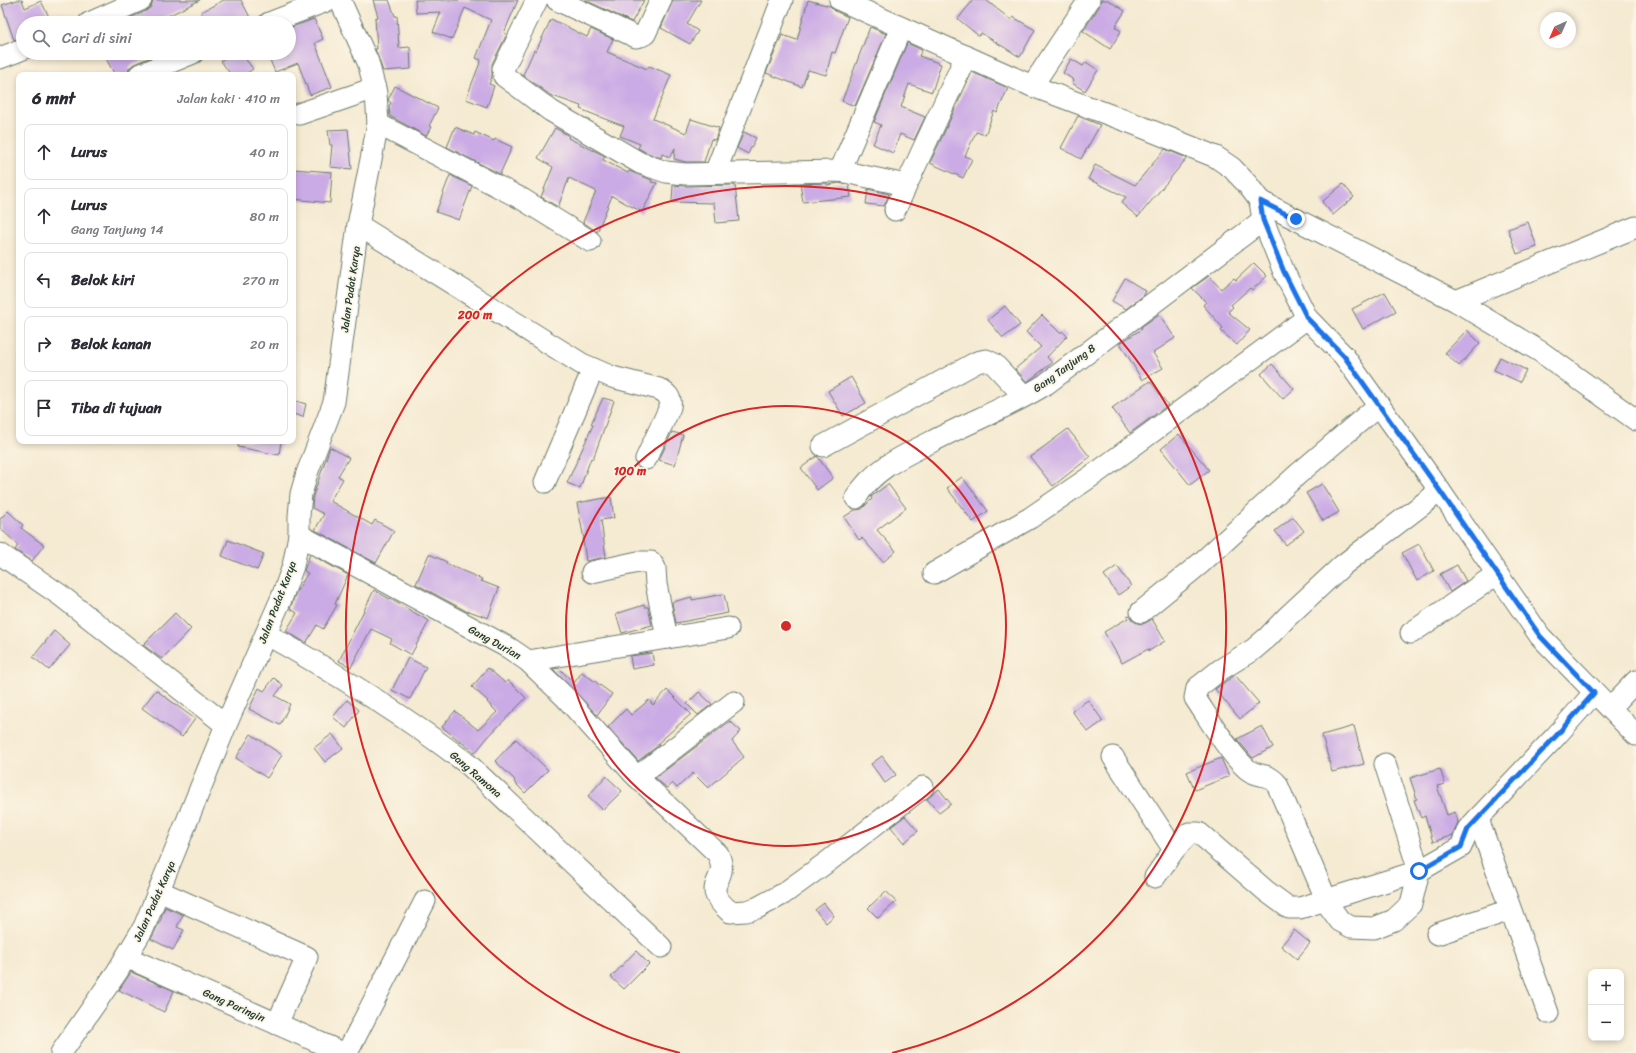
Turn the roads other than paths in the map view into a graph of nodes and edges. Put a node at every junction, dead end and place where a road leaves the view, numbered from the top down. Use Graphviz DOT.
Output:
graph roads {
  1 [pos="141,0"];
  2 [pos="329,0"];
  3 [pos="340,0"];
  4 [pos="537,0"];
  5 [pos="558,0"];
  6 [pos="661,0"];
  7 [pos="782,0"];
  8 [pos="840,0"];
  9 [pos="1089,0"];
  10 [pos="105,16"];
  11 [pos="287,16"];
  12 [pos="901,28"];
  13 [pos="16,52"];
  14 [pos="966,56"];
  15 [pos="0,58"];
  16 [pos="176,60"];
  17 [pos="146,72"];
  18 [pos="1032,86"];
  19 [pos="375,88"];
  20 [pos="299,114"];
  21 [pos="378,124"];
  22 [pos="840,172"];
  23 [pos="715,173"];
  24 [pos="906,185"];
  25 [pos="895,210"];
  26 [pos="1261,210"];
  27 [pos="358,225"];
  28 [pos="1636,227"];
  29 [pos="590,241"];
  30 [pos="1456,301"];
  31 [pos="1307,318"];
  32 [pos="593,369"];
  33 [pos="1024,396"];
  34 [pos="1379,405"];
  35 [pos="1636,420"];
  36 [pos="823,446"];
  37 [pos="646,459"];
  38 [pos="545,482"];
  39 [pos="1440,491"];
  40 [pos="856,498"];
  41 [pos="299,535"];
  42 [pos="0,554"];
  43 [pos="592,572"];
  44 [pos="934,573"];
  45 [pos="1497,574"];
  46 [pos="1141,612"];
  47 [pos="728,628"];
  48 [pos="266,634"];
  49 [pos="1411,634"];
  50 [pos="667,638"];
  51 [pos="528,660"];
  52 [pos="1636,681"];
  53 [pos="1594,693"];
  54 [pos="734,702"];
  55 [pos="1610,708"];
  56 [pos="226,725"];
  57 [pos="1636,734"];
  58 [pos="1114,757"];
  59 [pos="1386,764"];
  60 [pos="637,777"];
  61 [pos="922,786"];
  62 [pos="1478,819"];
  63 [pos="1174,850"];
  64 [pos="1419,871"];
  65 [pos="1155,877"];
  66 [pos="159,891"];
  67 [pos="1327,900"];
  68 [pos="425,901"];
  69 [pos="1510,910"];
  70 [pos="1437,934"];
  71 [pos="661,947"];
  72 [pos="126,957"];
  73 [pos="1548,1013"];
  74 [pos="277,1024"];
  75 [pos="61,1053"];
  76 [pos="343,1053"];
  77 [pos="347,1053"];
  1 -- 10 [label="street"];
  2 -- 11 [label="street"];
  3 -- 19 [label="street, Jalan Padat Karya"];
  4 -- 23 [label="street"];
  5 -- 6 [label="street"];
  7 -- 23 [label="street"];
  8 -- 12 [label="street"];
  9 -- 18 [label="street"];
  12 -- 14 [label="street"];
  12 -- 22 [label="street"];
  13 -- 15 [label="street"];
  14 -- 18 [label="street"];
  14 -- 24 [label="street"];
  16 -- 17 [label="street"];
  18 -- 26 [label="street"];
  19 -- 20 [label="street"];
  19 -- 21 [label="street, Jalan Padat Karya"];
  21 -- 27 [label="street, Jalan Padat Karya"];
  21 -- 29 [label="street"];
  22 -- 23 [label="street"];
  22 -- 24 [label="street"];
  24 -- 25 [label="street"];
  26 -- 30 [label="street"];
  26 -- 31 [label="street"];
  26 -- 33 [label="street, Gang Tanjung 8"];
  27 -- 32 [label="street"];
  27 -- 41 [label="street, Jalan Padat Karya"];
  28 -- 30 [label="street"];
  30 -- 35 [label="street"];
  31 -- 34 [label="street"];
  31 -- 44 [label="street"];
  32 -- 37 [label="street"];
  32 -- 38 [label="street"];
  33 -- 36 [label="street"];
  33 -- 40 [label="street, Gang Tanjung 8"];
  34 -- 39 [label="street"];
  34 -- 46 [label="street"];
  39 -- 45 [label="street"];
  39 -- 67 [label="street"];
  41 -- 48 [label="street, Jalan Padat Karya"];
  41 -- 51 [label="street, Gang Durian"];
  42 -- 56 [label="street"];
  43 -- 50 [label="street"];
  45 -- 49 [label="street"];
  45 -- 53 [label="street"];
  47 -- 50 [label="street"];
  48 -- 56 [label="street, Jalan Padat Karya"];
  48 -- 71 [label="street, Gang Ramona"];
  50 -- 51 [label="street"];
  51 -- 60 [label="street, Gang Durian"];
  52 -- 55 [label="street"];
  53 -- 55 [label="street"];
  53 -- 62 [label="street"];
  54 -- 60 [label="street"];
  55 -- 57 [label="street"];
  56 -- 66 [label="street, Jalan Padat Karya"];
  58 -- 63 [label="street"];
  59 -- 64 [label="street"];
  60 -- 61 [label="street, Gang Durian"];
  62 -- 64 [label="street"];
  62 -- 69 [label="street"];
  63 -- 65 [label="street"];
  63 -- 67 [label="street"];
  64 -- 67 [label="street"];
  64 -- 67 [label="street"];
  66 -- 72 [label="street, Jalan Padat Karya"];
  66 -- 74 [label="street"];
  68 -- 77 [label="street"];
  69 -- 70 [label="street"];
  69 -- 73 [label="street"];
  72 -- 74 [label="street, Gang Paringin"];
  72 -- 75 [label="street, Jalan Padat Karya"];
  74 -- 76 [label="street, Gang Paringin"];
}
